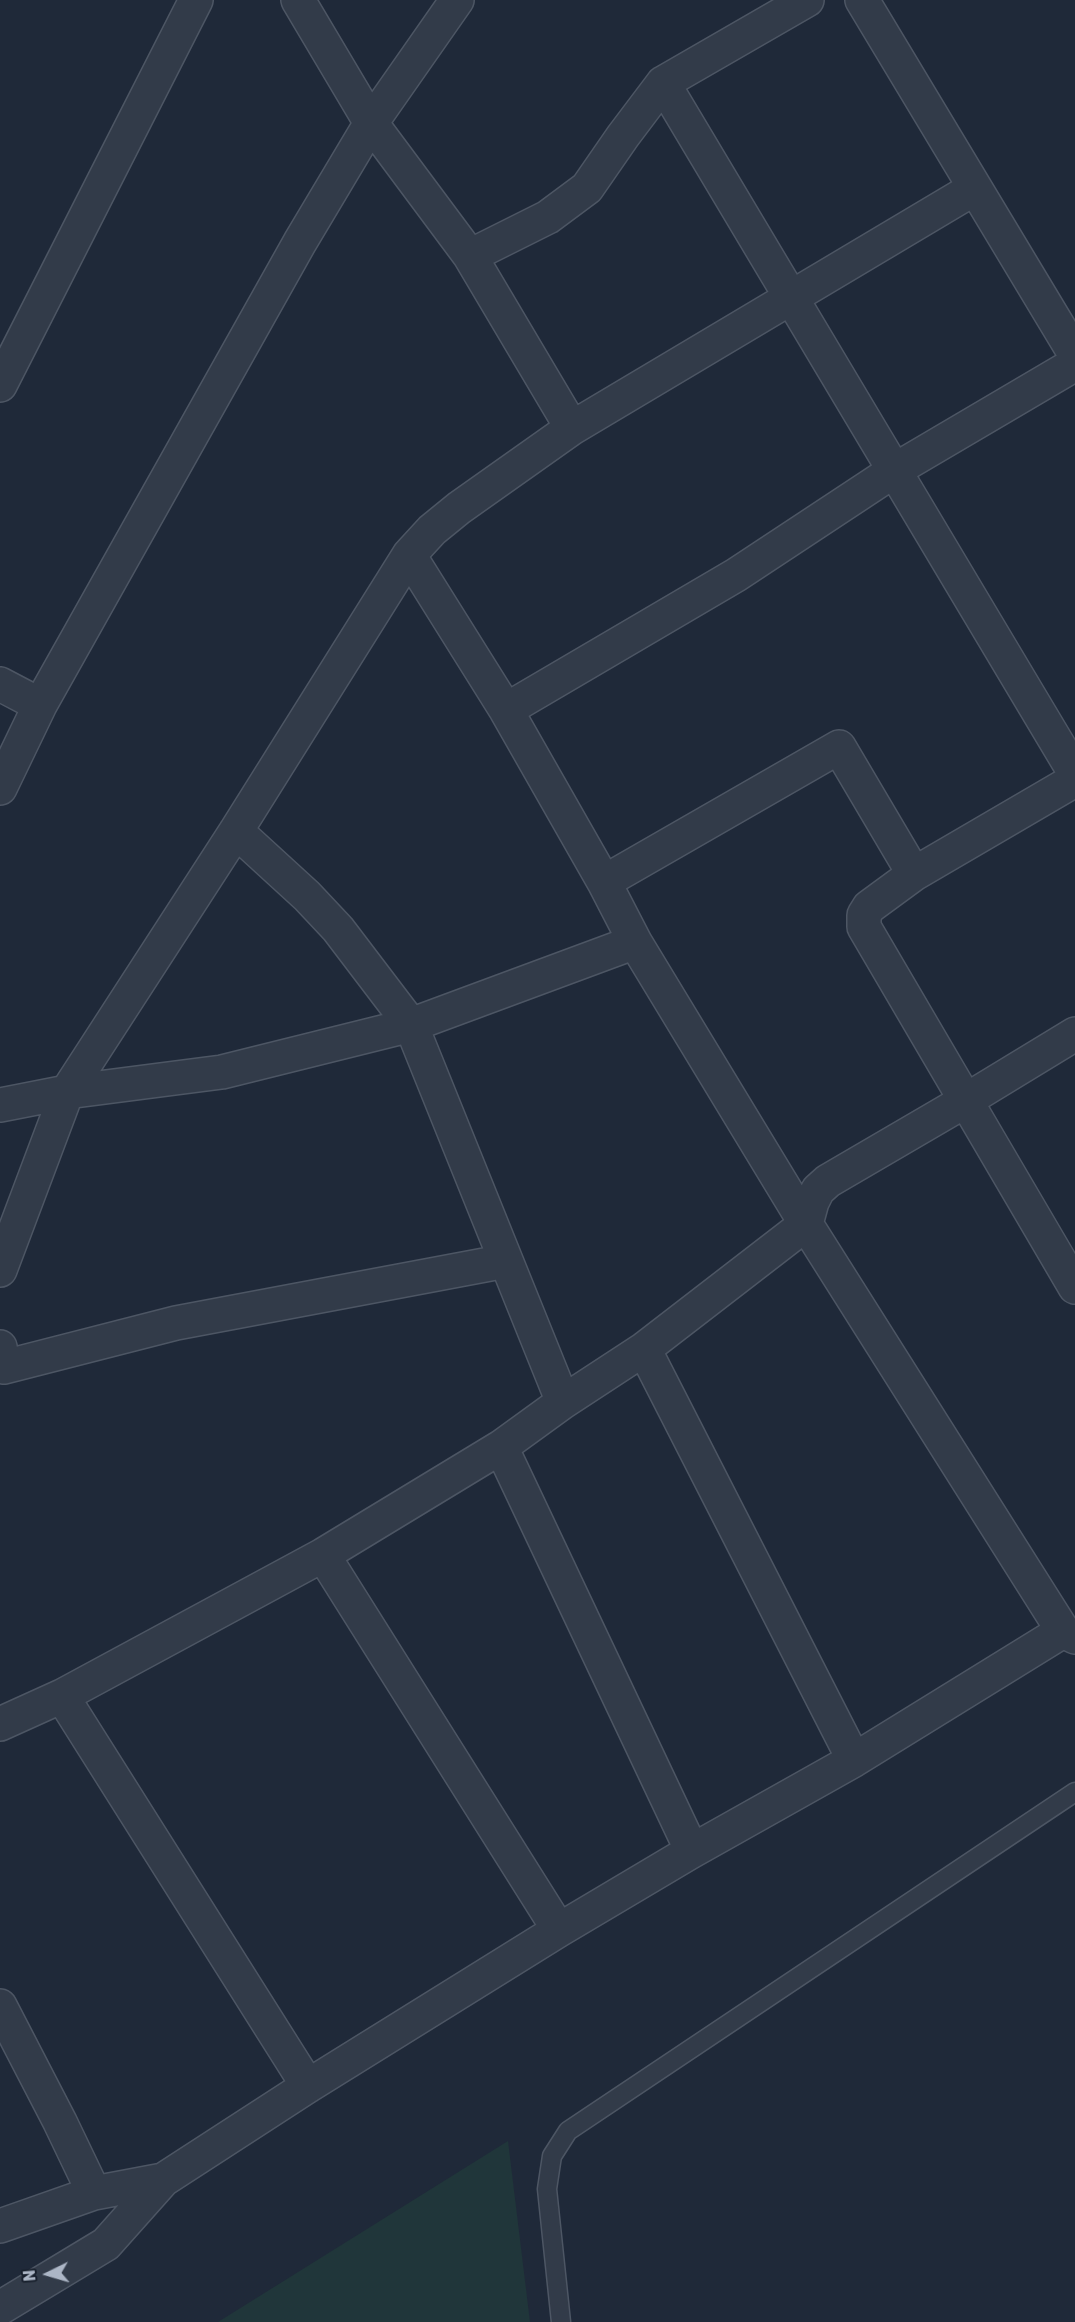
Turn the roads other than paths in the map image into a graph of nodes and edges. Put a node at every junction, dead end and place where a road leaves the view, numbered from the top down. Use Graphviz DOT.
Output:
graph roads {
  1 [pos="196,0"];
  2 [pos="298,0"];
  3 [pos="457,0"];
  4 [pos="807,0"];
  5 [pos="862,0"];
  6 [pos="663,83"];
  7 [pos="371,123"];
  8 [pos="975,188"];
  9 [pos="470,256"];
  10 [pos="792,297"];
  11 [pos="1075,354"];
  12 [pos="1075,364"];
  13 [pos="0,385"];
  14 [pos="572,428"];
  15 [pos="895,470"];
  16 [pos="409,555"];
  17 [pos="0,684"];
  18 [pos="40,705"];
  19 [pos="506,710"];
  20 [pos="1075,773"];
  21 [pos="1075,780"];
  22 [pos="0,788"];
  23 [pos="236,831"];
  24 [pos="914,874"];
  25 [pos="604,882"];
  26 [pos="635,942"];
  27 [pos="411,1025"];
  28 [pos="1075,1034"];
  29 [pos="67,1092"];
  30 [pos="965,1101"];
  31 [pos="0,1105"];
  32 [pos="806,1224"];
  33 [pos="506,1261"];
  34 [pos="0,1270"];
  35 [pos="1075,1287"];
  36 [pos="644,1349"];
  37 [pos="1,1361"];
  38 [pos="563,1402"];
  39 [pos="501,1447"];
  40 [pos="323,1555"];
  41 [pos="1069,1634"];
  42 [pos="62,1696"];
  43 [pos="0,1724"];
  44 [pos="854,1760"];
  45 [pos="1075,1792"];
  46 [pos="692,1851"];
  47 [pos="559,1930"];
  48 [pos="0,2006"];
  49 [pos="308,2086"];
  50 [pos="163,2180"];
  51 [pos="93,2193"];
  52 [pos="0,2226"];
  53 [pos="0,2308"];
  54 [pos="561,2322"];
  1 -- 13 [label="street"];
  2 -- 7 [label="street"];
  3 -- 7 [label="street"];
  4 -- 6 [label="street"];
  5 -- 8 [label="street"];
  6 -- 9 [label="street"];
  6 -- 10 [label="street"];
  7 -- 9 [label="street"];
  7 -- 18 [label="street"];
  8 -- 10 [label="street"];
  8 -- 11 [label="street"];
  9 -- 14 [label="street"];
  10 -- 14 [label="street"];
  10 -- 15 [label="street"];
  12 -- 15 [label="street"];
  14 -- 16 [label="street"];
  15 -- 19 [label="street"];
  15 -- 20 [label="street"];
  16 -- 19 [label="street"];
  16 -- 23 [label="street"];
  17 -- 18 [label="street"];
  18 -- 22 [label="street"];
  19 -- 25 [label="street"];
  21 -- 24 [label="street"];
  23 -- 27 [label="street"];
  23 -- 29 [label="street"];
  24 -- 25 [label="street"];
  24 -- 30 [label="street"];
  25 -- 26 [label="street"];
  26 -- 27 [label="street"];
  26 -- 32 [label="street"];
  27 -- 29 [label="street"];
  27 -- 33 [label="street"];
  28 -- 30 [label="street"];
  29 -- 31 [label="street"];
  29 -- 34 [label="street"];
  30 -- 32 [label="street"];
  30 -- 35 [label="street"];
  32 -- 36 [label="street"];
  32 -- 41 [label="street"];
  33 -- 37 [label="street"];
  33 -- 38 [label="street"];
  36 -- 38 [label="street"];
  36 -- 44 [label="street"];
  38 -- 39 [label="street"];
  39 -- 40 [label="street"];
  39 -- 46 [label="street"];
  40 -- 42 [label="street"];
  40 -- 47 [label="street"];
  41 -- 44 [label="street"];
  42 -- 43 [label="street"];
  42 -- 49 [label="street"];
  44 -- 46 [label="street"];
  45 -- 54 [label="lane"];
  46 -- 47 [label="street"];
  47 -- 49 [label="street"];
  48 -- 51 [label="street"];
  49 -- 50 [label="street"];
  50 -- 51 [label="street"];
  50 -- 53 [label="street"];
  51 -- 52 [label="street"];
}
